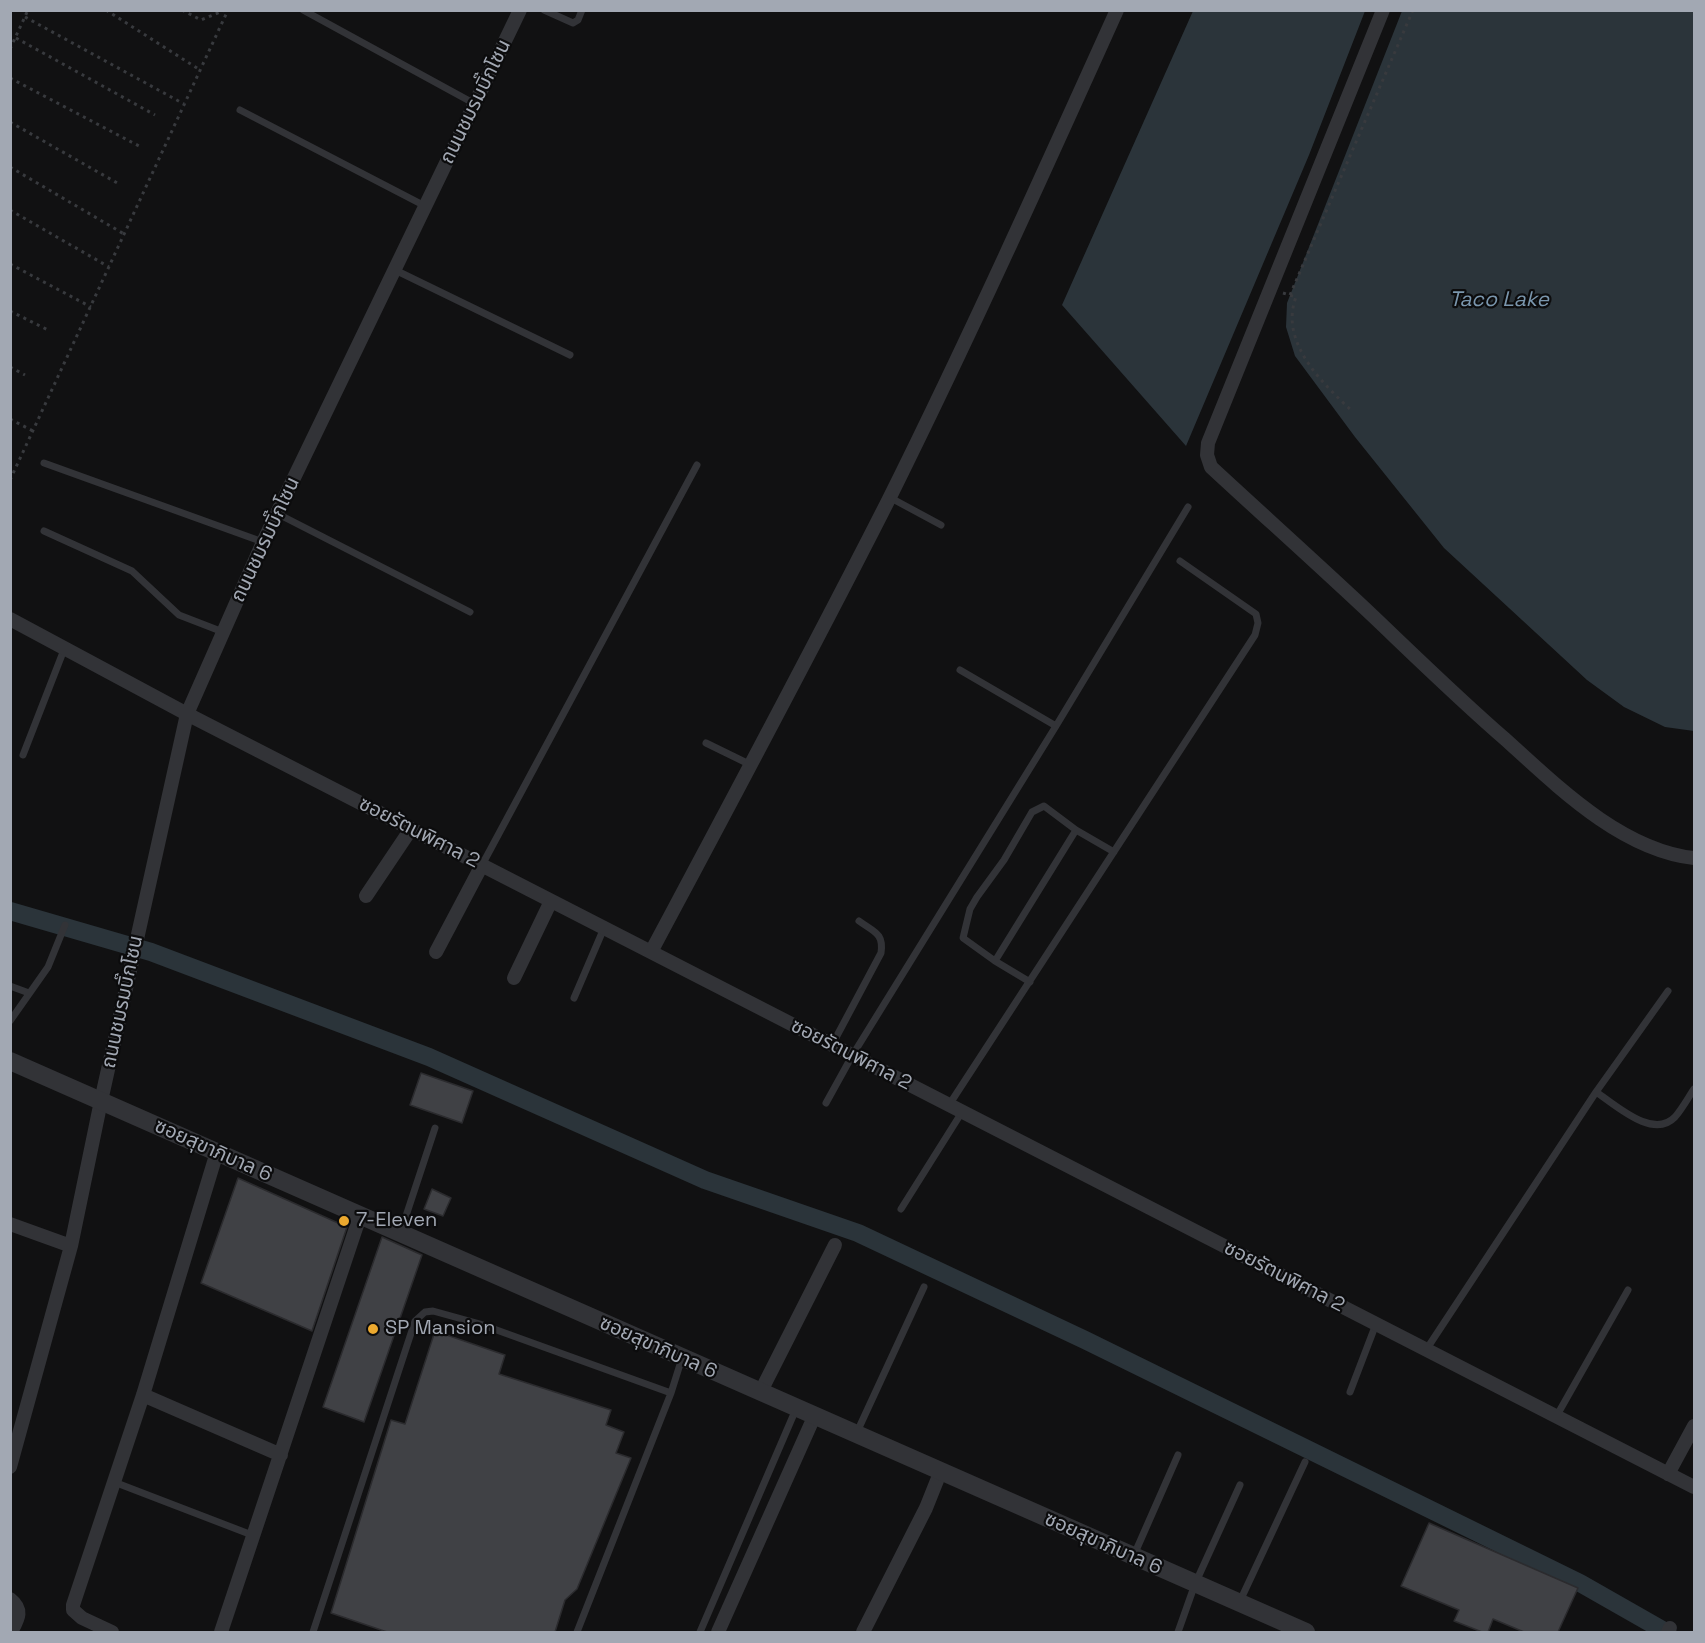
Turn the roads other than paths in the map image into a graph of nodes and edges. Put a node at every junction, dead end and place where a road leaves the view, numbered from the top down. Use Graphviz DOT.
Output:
graph roads {
  1 [pos="303,10"];
  2 [pos="520,10"];
  3 [pos="544,10"];
  4 [pos="582,10"];
  5 [pos="1117,10"];
  6 [pos="1383,10"];
  7 [pos="475,104"];
  8 [pos="240,110"];
  9 [pos="425,206"];
  10 [pos="395,270"];
  11 [pos="570,355"];
  12 [pos="44,463"];
  13 [pos="697,465"];
  14 [pos="889,498"];
  15 [pos="1188,507"];
  16 [pos="278,514"];
  17 [pos="940,525"];
  18 [pos="44,531"];
  19 [pos="263,542"];
  20 [pos="1180,561"];
  21 [pos="470,612"];
  22 [pos="10,619"];
  23 [pos="223,632"];
  24 [pos="64,647"];
  25 [pos="960,670"];
  26 [pos="187,714"];
  27 [pos="1056,726"];
  28 [pos="706,743"];
  29 [pos="23,755"];
  30 [pos="751,765"];
  31 [pos="411,829"];
  32 [pos="1076,830"];
  33 [pos="1114,852"];
  34 [pos="1695,858"];
  35 [pos="482,866"];
  36 [pos="366,896"];
  37 [pos="551,901"];
  38 [pos="859,921"];
  39 [pos="65,924"];
  40 [pos="604,928"];
  41 [pos="436,952"];
  42 [pos="651,952"];
  43 [pos="995,961"];
  44 [pos="514,978"];
  45 [pos="1030,982"];
  46 [pos="10,986"];
  47 [pos="1668,991"];
  48 [pos="29,993"];
  49 [pos="574,998"];
  50 [pos="10,1021"];
  51 [pos="832,1045"];
  52 [pos="852,1056"];
  53 [pos="10,1061"];
  54 [pos="1695,1089"];
  55 [pos="1596,1092"];
  56 [pos="101,1101"];
  57 [pos="826,1103"];
  58 [pos="949,1105"];
  59 [pos="962,1112"];
  60 [pos="435,1128"];
  61 [pos="217,1152"];
  62 [pos="901,1209"];
  63 [pos="360,1216"];
  64 [pos="10,1224"];
  65 [pos="400,1233"];
  66 [pos="835,1245"];
  67 [pos="71,1246"];
  68 [pos="924,1287"];
  69 [pos="1628,1290"];
  70 [pos="1376,1324"];
  71 [pos="1426,1350"];
  72 [pos="682,1358"];
  73 [pos="1350,1392"];
  74 [pos="671,1393"];
  75 [pos="760,1393"];
  76 [pos="143,1395"];
  77 [pos="796,1409"];
  78 [pos="814,1417"];
  79 [pos="1556,1417"];
  80 [pos="1695,1426"];
  81 [pos="856,1435"];
  82 [pos="281,1455"];
  83 [pos="1178,1455"];
  84 [pos="1305,1462"];
  85 [pos="10,1467"];
  86 [pos="940,1473"];
  87 [pos="1668,1474"];
  88 [pos="114,1482"];
  89 [pos="1239,1485"];
  90 [pos="1695,1487"];
  91 [pos="252,1535"];
  92 [pos="1133,1557"];
  93 [pos="1195,1584"];
  94 [pos="10,1599"];
  95 [pos="1239,1604"];
  96 [pos="11,1632"];
  97 [pos="112,1632"];
  98 [pos="220,1632"];
  99 [pos="313,1632"];
  100 [pos="577,1632"];
  101 [pos="699,1632"];
  102 [pos="718,1632"];
  103 [pos="863,1632"];
  104 [pos="1178,1632"];
  105 [pos="1306,1632"];
  1 -- 7 [label="lane"];
  2 -- 7 [label="street, ถนนชมรมบิ๊กโซน"];
  3 -- 4 [label="lane"];
  5 -- 14 [label="street"];
  6 -- 34 [label="street"];
  7 -- 9 [label="street, ถนนชมรมบิ๊กโซน"];
  8 -- 9 [label="lane"];
  9 -- 10 [label="street, ถนนชมรมบิ๊กโซน"];
  10 -- 11 [label="lane"];
  10 -- 16 [label="street, ถนนชมรมบิ๊กโซน"];
  12 -- 19 [label="lane"];
  13 -- 35 [label="lane"];
  14 -- 17 [label="lane"];
  14 -- 30 [label="street"];
  15 -- 27 [label="lane"];
  16 -- 19 [label="street, ถนนชมรมบิ๊กโซน"];
  16 -- 21 [label="lane"];
  18 -- 23 [label="lane"];
  19 -- 23 [label="street, ถนนชมรมบิ๊กโซน"];
  20 -- 33 [label="lane"];
  22 -- 24 [label="street, ซอยรัตนพิศาล 2"];
  23 -- 26 [label="street, ถนนชมรมบิ๊กโซน"];
  24 -- 26 [label="street, ซอยรัตนพิศาล 2"];
  24 -- 29 [label="lane"];
  25 -- 27 [label="lane"];
  26 -- 31 [label="street, ซอยรัตนพิศาล 2"];
  26 -- 56 [label="street, ถนนชมรมบิ๊กโซน"];
  27 -- 52 [label="lane"];
  28 -- 30 [label="lane"];
  30 -- 42 [label="street"];
  31 -- 35 [label="street, ซอยรัตนพิศาล 2"];
  31 -- 36 [label="street"];
  32 -- 33 [label="lane"];
  32 -- 43 [label="lane"];
  32 -- 43 [label="lane"];
  33 -- 45 [label="lane"];
  35 -- 37 [label="street, ซอยรัตนพิศาล 2"];
  35 -- 41 [label="street"];
  37 -- 40 [label="street, ซอยรัตนพิศาล 2"];
  37 -- 44 [label="street"];
  38 -- 51 [label="lane"];
  39 -- 48 [label="lane"];
  40 -- 42 [label="street, ซอยรัตนพิศาล 2"];
  40 -- 49 [label="lane"];
  42 -- 51 [label="street, ซอยรัตนพิศาล 2"];
  43 -- 45 [label="lane"];
  45 -- 58 [label="lane"];
  46 -- 48 [label="lane"];
  47 -- 55 [label="lane"];
  48 -- 50 [label="lane"];
  51 -- 52 [label="street, ซอยรัตนพิศาล 2"];
  52 -- 57 [label="lane"];
  52 -- 58 [label="street, ซอยรัตนพิศาล 2"];
  53 -- 56 [label="street, ซอยสุขาภิบาล 6"];
  54 -- 55 [label="lane"];
  55 -- 71 [label="lane"];
  56 -- 61 [label="street, ซอยสุขาภิบาล 6"];
  56 -- 67 [label="street, ถนนชมรมบิ๊กโซน"];
  58 -- 59 [label="street, ซอยรัตนพิศาล 2"];
  59 -- 62 [label="lane"];
  59 -- 70 [label="street, ซอยรัตนพิศาล 2"];
  60 -- 65 [label="lane"];
  61 -- 63 [label="street, ซอยสุขาภิบาล 6"];
  61 -- 76 [label="street"];
  63 -- 65 [label="street, ซอยสุขาภิบาล 6"];
  63 -- 82 [label="street"];
  64 -- 67 [label="street"];
  65 -- 72 [label="street, ซอยสุขาภิบาล 6"];
  66 -- 75 [label="street"];
  67 -- 85 [label="street, ถนนชมรมบิ๊กโซน"];
  68 -- 81 [label="lane"];
  69 -- 79 [label="lane"];
  70 -- 71 [label="street, ซอยรัตนพิศาล 2"];
  70 -- 73 [label="lane"];
  71 -- 79 [label="street, ซอยรัตนพิศาล 2"];
  72 -- 74 [label="lane"];
  72 -- 75 [label="street, ซอยสุขาภิบาล 6"];
  74 -- 99 [label="lane"];
  74 -- 100 [label="lane"];
  75 -- 77 [label="street, ซอยสุขาภิบาล 6"];
  76 -- 82 [label="street"];
  76 -- 88 [label="street"];
  77 -- 78 [label="street, ซอยสุขาภิบาล 6"];
  77 -- 101 [label="lane"];
  78 -- 81 [label="street, ซอยสุขาภิบาล 6"];
  78 -- 102 [label="street"];
  79 -- 87 [label="street, ซอยรัตนพิศาล 2"];
  80 -- 87 [label="street"];
  81 -- 86 [label="street, ซอยสุขาภิบาล 6"];
  82 -- 91 [label="street"];
  83 -- 92 [label="lane"];
  84 -- 95 [label="lane"];
  86 -- 92 [label="street, ซอยสุขาภิบาล 6"];
  86 -- 103 [label="street"];
  87 -- 90 [label="street, ซอยรัตนพิศาล 2"];
  88 -- 91 [label="lane"];
  88 -- 97 [label="street"];
  89 -- 93 [label="lane"];
  91 -- 98 [label="street"];
  92 -- 93 [label="street, ซอยสุขาภิบาล 6"];
  93 -- 95 [label="street, ซอยสุขาภิบาล 6"];
  93 -- 104 [label="lane"];
  94 -- 96 [label="street"];
  95 -- 105 [label="street, ซอยสุขาภิบาล 6"];
}
